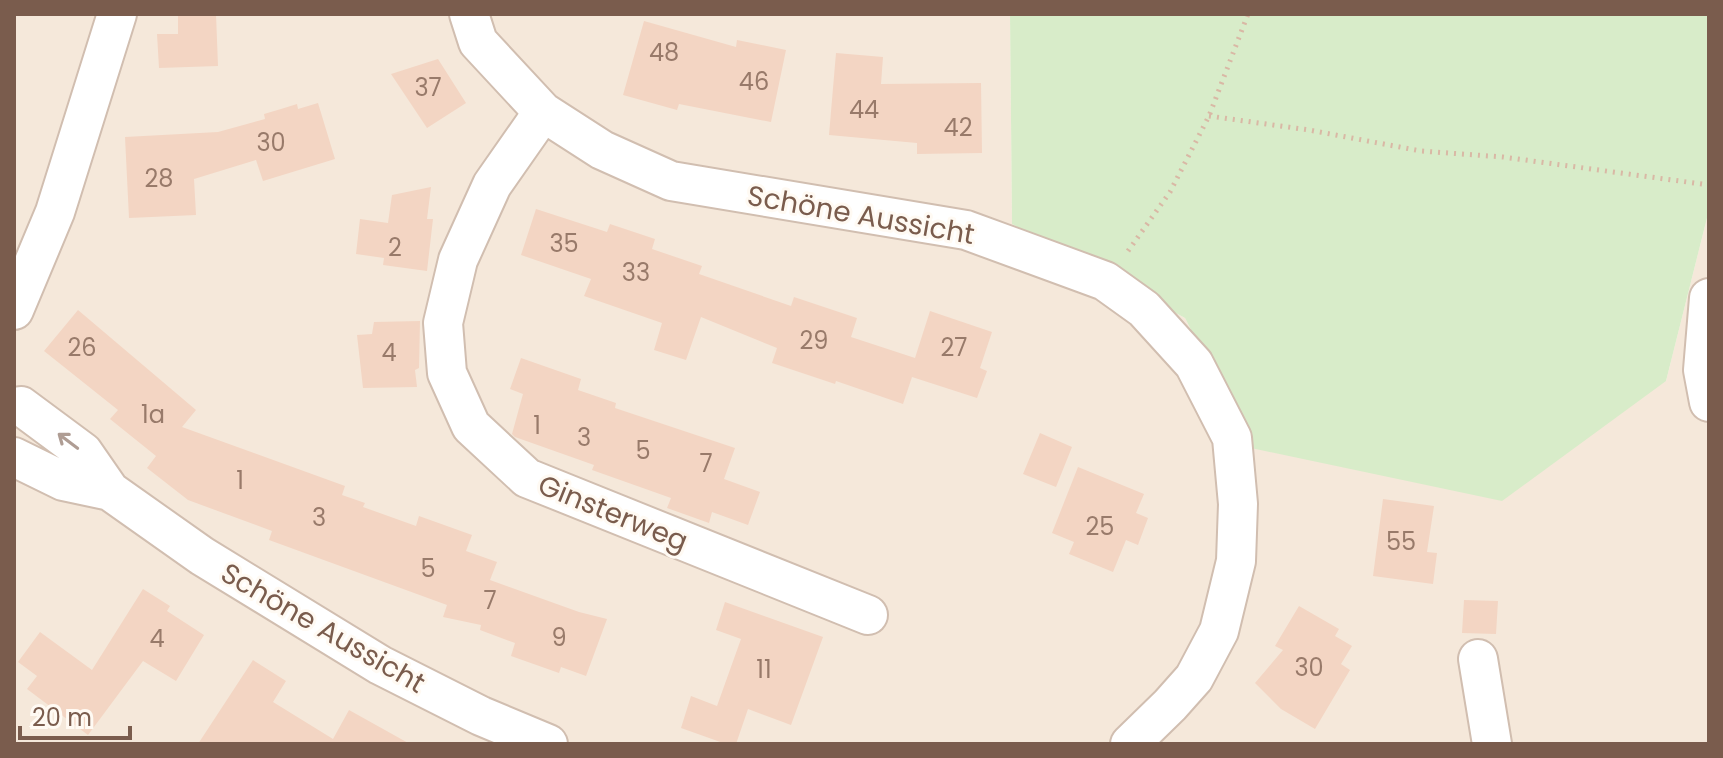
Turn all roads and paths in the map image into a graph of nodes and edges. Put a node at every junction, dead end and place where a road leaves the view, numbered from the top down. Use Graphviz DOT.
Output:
graph roads {
  1 [pos="117,14"];
  2 [pos="469,14"];
  3 [pos="1248,14"];
  4 [pos="543,112"];
  5 [pos="1209,116"];
  6 [pos="1709,185"];
  7 [pos="1105,281"];
  8 [pos="1709,298"];
  9 [pos="14,310"];
  10 [pos="1709,402"];
  11 [pos="14,407"];
  12 [pos="14,457"];
  13 [pos="110,491"];
  14 [pos="868,615"];
  15 [pos="1478,659"];
  16 [pos="548,744"];
  17 [pos="1130,744"];
  18 [pos="1492,744"];
  1 -- 9 [label="street"];
  2 -- 4 [label="street, Schöne Aussicht"];
  3 -- 5 [label="path"];
  4 -- 7 [label="street, Schöne Aussicht"];
  4 -- 14 [label="street, Ginsterweg"];
  5 -- 6 [label="path"];
  5 -- 7 [label="path"];
  7 -- 17 [label="street, Schöne Aussicht"];
  8 -- 10 [label="street"];
  13 -- 11 [label="street, Schöne Aussicht, one-way"];
  12 -- 13 [label="street, Schöne Aussicht"];
  13 -- 16 [label="street, Schöne Aussicht"];
  15 -- 18 [label="street"];
}
